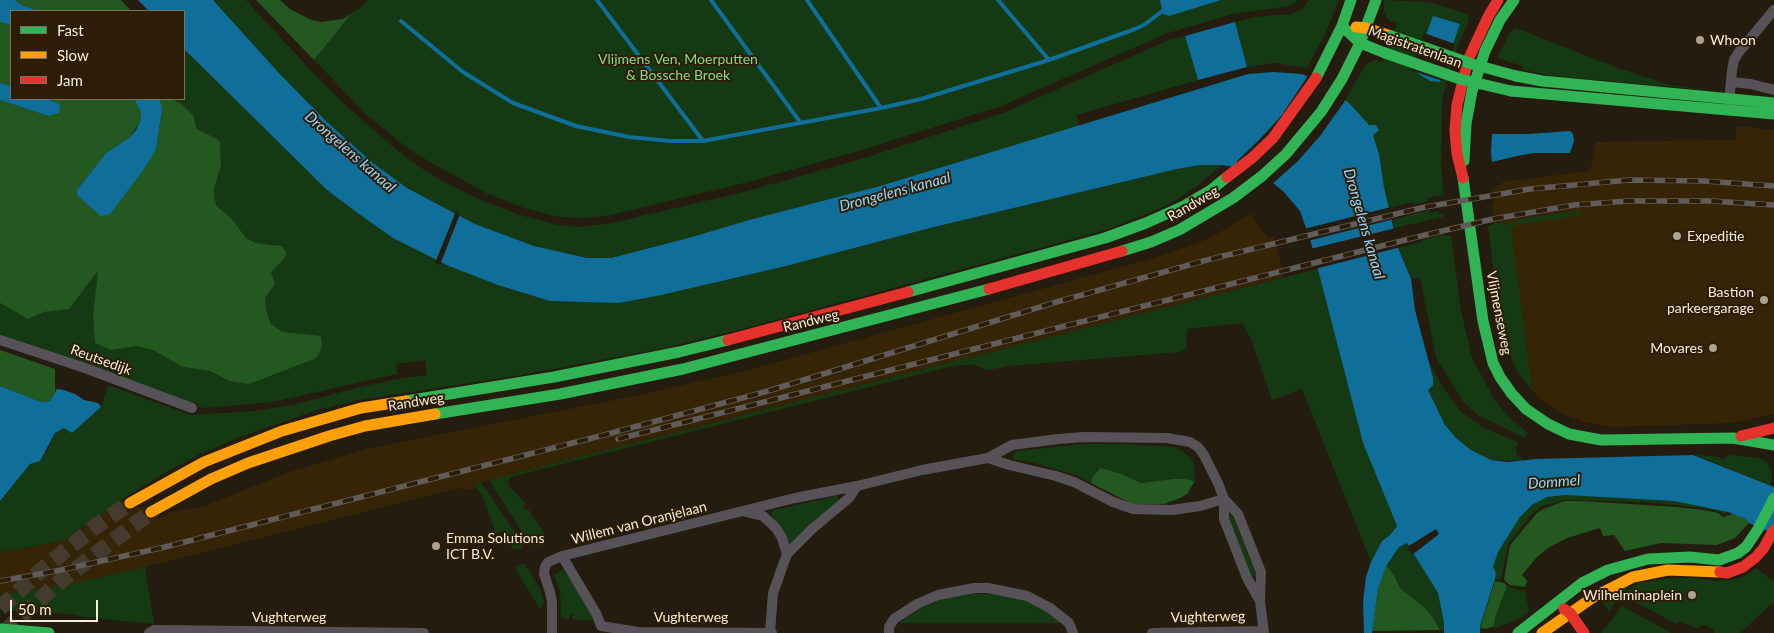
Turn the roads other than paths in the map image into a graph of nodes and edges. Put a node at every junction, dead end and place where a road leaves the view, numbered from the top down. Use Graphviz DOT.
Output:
graph roads {
  1 [pos="1351,0"];
  2 [pos="1376,0"];
  3 [pos="1498,0"];
  4 [pos="1514,0"];
  5 [pos="1774,10"];
  6 [pos="1342,26"];
  7 [pos="1366,28"];
  8 [pos="1360,44"];
  9 [pos="1731,82"];
  10 [pos="1774,90"];
  11 [pos="1774,104"];
  12 [pos="1729,105"];
  13 [pos="1774,114"];
  14 [pos="1463,178"];
  15 [pos="0,340"];
  16 [pos="192,408"];
  17 [pos="1774,428"];
  18 [pos="1733,438"];
  19 [pos="1774,445"];
  20 [pos="988,458"];
  21 [pos="857,486"];
  22 [pos="1774,498"];
  23 [pos="1224,499"];
  24 [pos="130,503"];
  25 [pos="742,511"];
  26 [pos="151,512"];
  27 [pos="1772,533"];
  28 [pos="787,554"];
  29 [pos="562,556"];
  30 [pos="1260,601"];
  31 [pos="1554,606"];
  32 [pos="1570,614"];
  33 [pos="1561,628"];
  34 [pos="0,630"];
  35 [pos="152,632"];
  36 [pos="1264,632"];
  37 [pos="49,633"];
  38 [pos="424,633"];
  39 [pos="552,633"];
  40 [pos="771,633"];
  41 [pos="888,633"];
  42 [pos="1073,633"];
  43 [pos="1152,633"];
  44 [pos="1518,633"];
  45 [pos="1542,633"];
  46 [pos="1584,633"];
  1 -- 6 [label="main road, Randweg"];
  2 -- 7 [label="main road, Randweg"];
  3 -- 14 [label="main road, Vlijmenseweg"];
  4 -- 14 [label="main road, Vlijmenseweg"];
  5 -- 9 [label="street"];
  6 -- 7 [label="main road, Magistratenlaan"];
  6 -- 8 [label="main road, Magistratenlaan"];
  6 -- 24 [label="main road, Randweg"];
  7 -- 8 [label="main road, Randweg"];
  7 -- 12 [label="main road, Magistratenlaan, bridge"];
  8 -- 12 [label="main road, Magistratenlaan, bridge"];
  8 -- 26 [label="main road, Randweg"];
  9 -- 10 [label="street"];
  9 -- 12 [label="street"];
  11 -- 12 [label="main road, Magistratenlaan"];
  12 -- 13 [label="main road, Magistratenlaan"];
  14 -- 18 [label="main road, Vlijmenseweg"];
  15 -- 16 [label="street, Reutsedijk"];
  17 -- 18 [label="main road, Vlijmenseweg"];
  18 -- 19 [label="main road, Vlijmenseweg"];
  20 -- 21 [label="street, Willem van Oranjelaan"];
  20 -- 23 [label="street, Willem van Oranjelaan"];
  20 -- 23 [label="street, Willem van Oranjelaan"];
  21 -- 25 [label="street, Willem van Oranjelaan"];
  21 -- 28 [label="street"];
  22 -- 31 [label="main road"];
  23 -- 30 [label="street, Willem van Oranjelaan"];
  23 -- 30 [label="street, Willem van Oranjelaan"];
  25 -- 28 [label="street"];
  25 -- 29 [label="street, Willem van Oranjelaan"];
  27 -- 32 [label="main road"];
  28 -- 40 [label="street"];
  29 -- 39 [label="street, Willem van Oranjelaan"];
  29 -- 40 [label="street, Vughterweg"];
  30 -- 36 [label="street, Willem van Oranjelaan"];
  31 -- 32 [label="main road"];
  31 -- 33 [label="main road"];
  31 -- 44 [label="main road"];
  32 -- 33 [label="main road"];
  32 -- 46 [label="main road"];
  33 -- 45 [label="main road"];
  34 -- 37 [label="main road"];
  35 -- 38 [label="street, Vughterweg"];
  36 -- 43 [label="street, Vughterweg"];
  41 -- 42 [label="street"];
}
